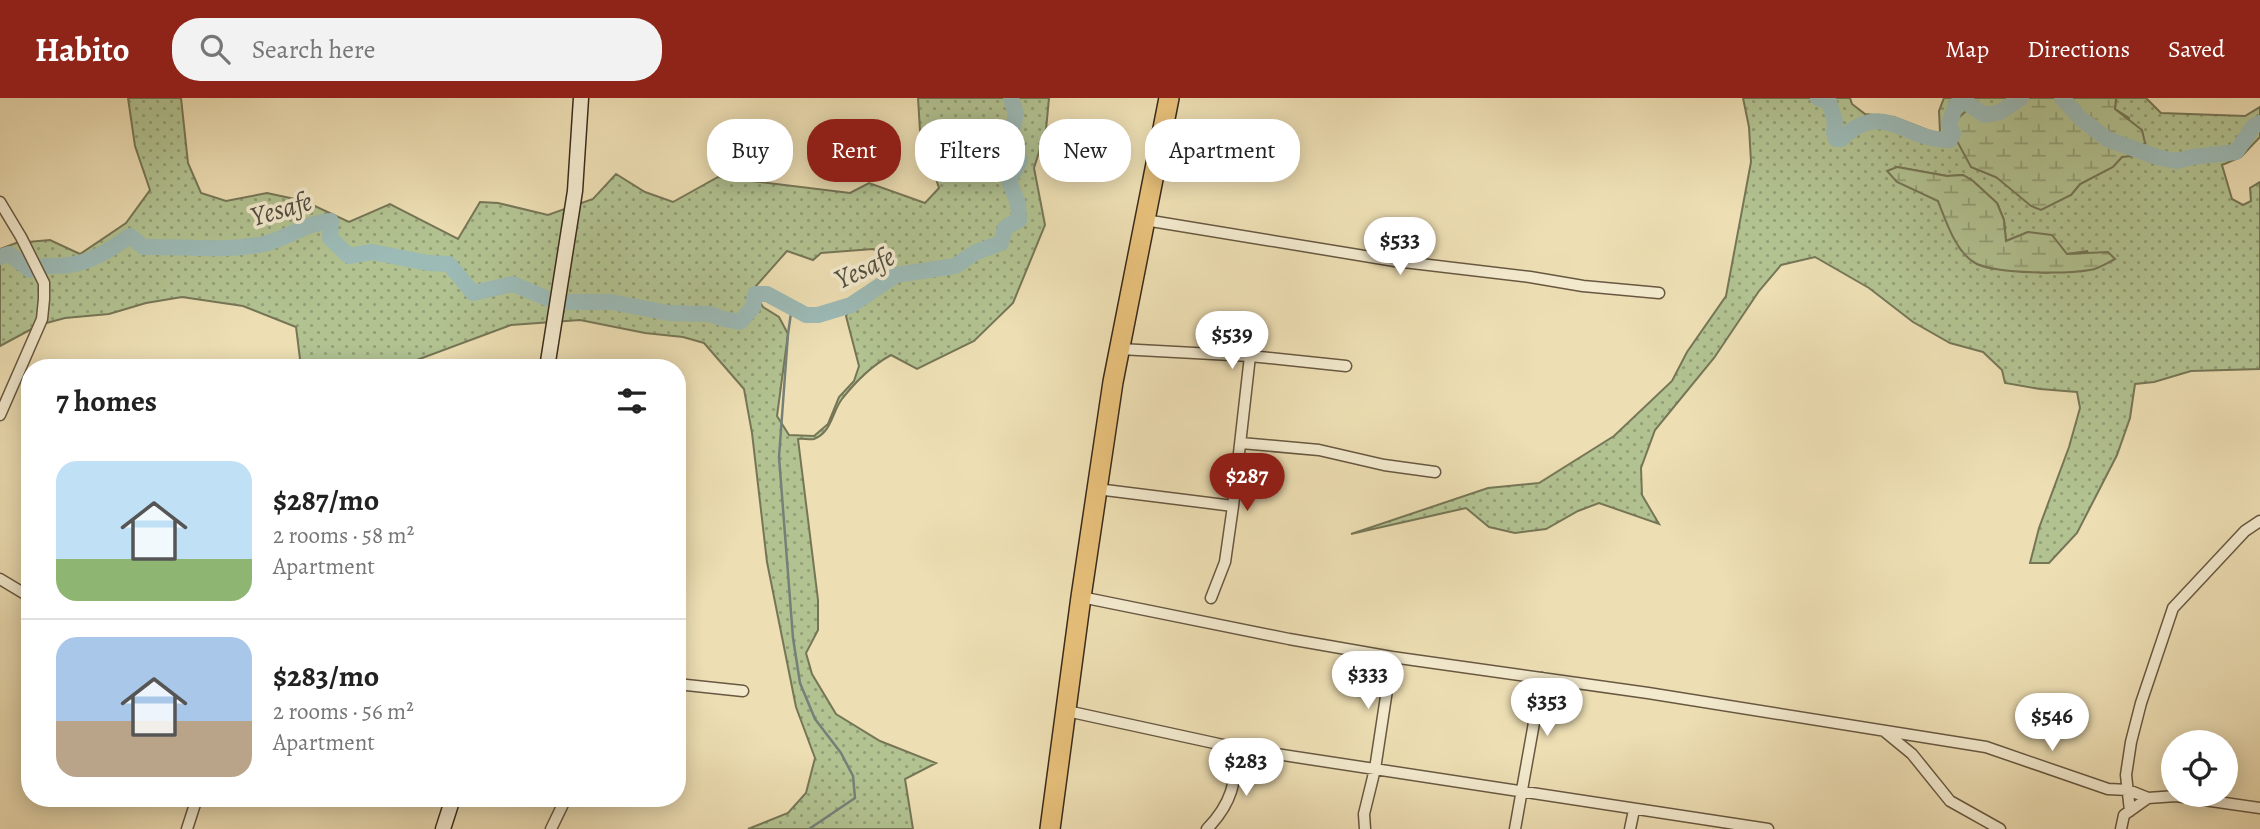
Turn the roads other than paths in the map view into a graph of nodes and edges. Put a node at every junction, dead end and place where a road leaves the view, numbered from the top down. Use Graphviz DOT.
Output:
graph roads {
  1 [pos="581,98"];
  2 [pos="1169,98"];
  3 [pos="0,202"];
  4 [pos="1145,220"];
  5 [pos="1660,293"];
  6 [pos="1120,349"];
  7 [pos="1250,356"];
  8 [pos="24,359"];
  9 [pos="548,359"];
  10 [pos="1346,366"];
  11 [pos="21,367"];
  12 [pos="0,415"];
  13 [pos="1241,443"];
  14 [pos="1435,472"];
  15 [pos="1097,489"];
  16 [pos="1233,506"];
  17 [pos="2260,521"];
  18 [pos="0,579"];
  19 [pos="21,592"];
  20 [pos="1081,597"];
  21 [pos="1211,598"];
  22 [pos="1392,657"];
  23 [pos="1542,678"];
  24 [pos="686,685"];
  25 [pos="743,691"];
  26 [pos="1067,711"];
  27 [pos="1881,729"];
  28 [pos="1237,748"];
  29 [pos="1375,769"];
  30 [pos="2128,790"];
  31 [pos="1522,792"];
  32 [pos="2148,798"];
  33 [pos="194,807"];
  34 [pos="450,807"];
  35 [pos="562,807"];
  36 [pos="2260,808"];
  37 [pos="1634,810"];
  38 [pos="2130,811"];
  39 [pos="1978,817"];
  40 [pos="187,829"];
  41 [pos="443,829"];
  42 [pos="551,829"];
  43 [pos="1050,829"];
  44 [pos="1207,829"];
  45 [pos="1365,829"];
  46 [pos="1515,829"];
  47 [pos="1630,829"];
  48 [pos="1768,829"];
  49 [pos="1980,829"];
  50 [pos="2000,829"];
  51 [pos="2121,829"];
  1 -- 9 [label="street"];
  2 -- 4 [label="highway"];
  3 -- 8 [label="street"];
  4 -- 5 [label="street"];
  4 -- 6 [label="highway"];
  6 -- 7 [label="street"];
  6 -- 15 [label="highway"];
  7 -- 10 [label="street"];
  7 -- 13 [label="street"];
  11 -- 12 [label="street"];
  13 -- 14 [label="street"];
  13 -- 16 [label="street"];
  15 -- 16 [label="street"];
  15 -- 20 [label="highway"];
  16 -- 21 [label="street"];
  17 -- 30 [label="street"];
  18 -- 19 [label="street"];
  20 -- 22 [label="street"];
  20 -- 26 [label="highway"];
  22 -- 23 [label="street"];
  22 -- 29 [label="street"];
  23 -- 27 [label="street"];
  23 -- 31 [label="street"];
  24 -- 25 [label="street"];
  26 -- 28 [label="street"];
  26 -- 43 [label="highway"];
  27 -- 30 [label="street"];
  27 -- 39 [label="street"];
  28 -- 29 [label="street"];
  28 -- 44 [label="street"];
  29 -- 31 [label="street"];
  29 -- 45 [label="street"];
  30 -- 32 [label="street"];
  30 -- 38 [label="street"];
  31 -- 37 [label="street"];
  31 -- 46 [label="street"];
  32 -- 36 [label="street"];
  32 -- 38 [label="street"];
  33 -- 40 [label="street"];
  34 -- 41 [label="street"];
  35 -- 42 [label="street"];
  37 -- 47 [label="street"];
  37 -- 48 [label="street"];
  38 -- 51 [label="street"];
  39 -- 49 [label="street"];
  39 -- 50 [label="street"];
}
